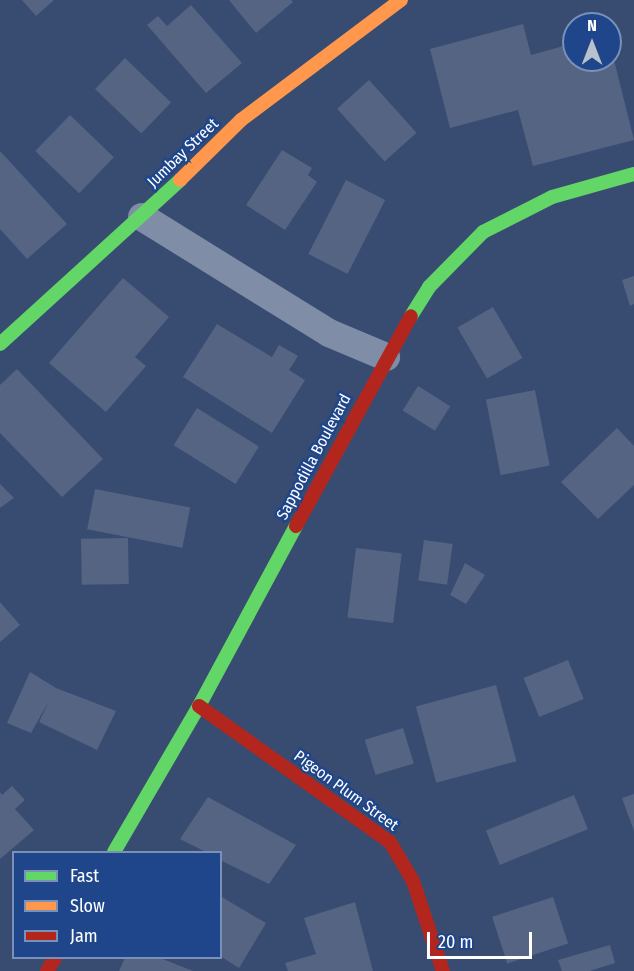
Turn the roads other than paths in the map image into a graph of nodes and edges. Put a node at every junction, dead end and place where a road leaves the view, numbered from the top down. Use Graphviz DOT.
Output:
graph roads {
  1 [pos="401,0"];
  2 [pos="634,174"];
  3 [pos="142,217"];
  4 [pos="0,344"];
  5 [pos="386,357"];
  6 [pos="199,706"];
  7 [pos="115,851"];
  8 [pos="443,971"];
  1 -- 3 [label="street, Jumbay Street"];
  2 -- 5 [label="street, Sappodilla Boulevard"];
  3 -- 4 [label="street, Jumbay Street"];
  3 -- 5 [label="street"];
  5 -- 6 [label="street, Sappodilla Boulevard"];
  6 -- 7 [label="street, Sappodilla Boulevard"];
  6 -- 8 [label="street, Pigeon Plum Street"];
}
